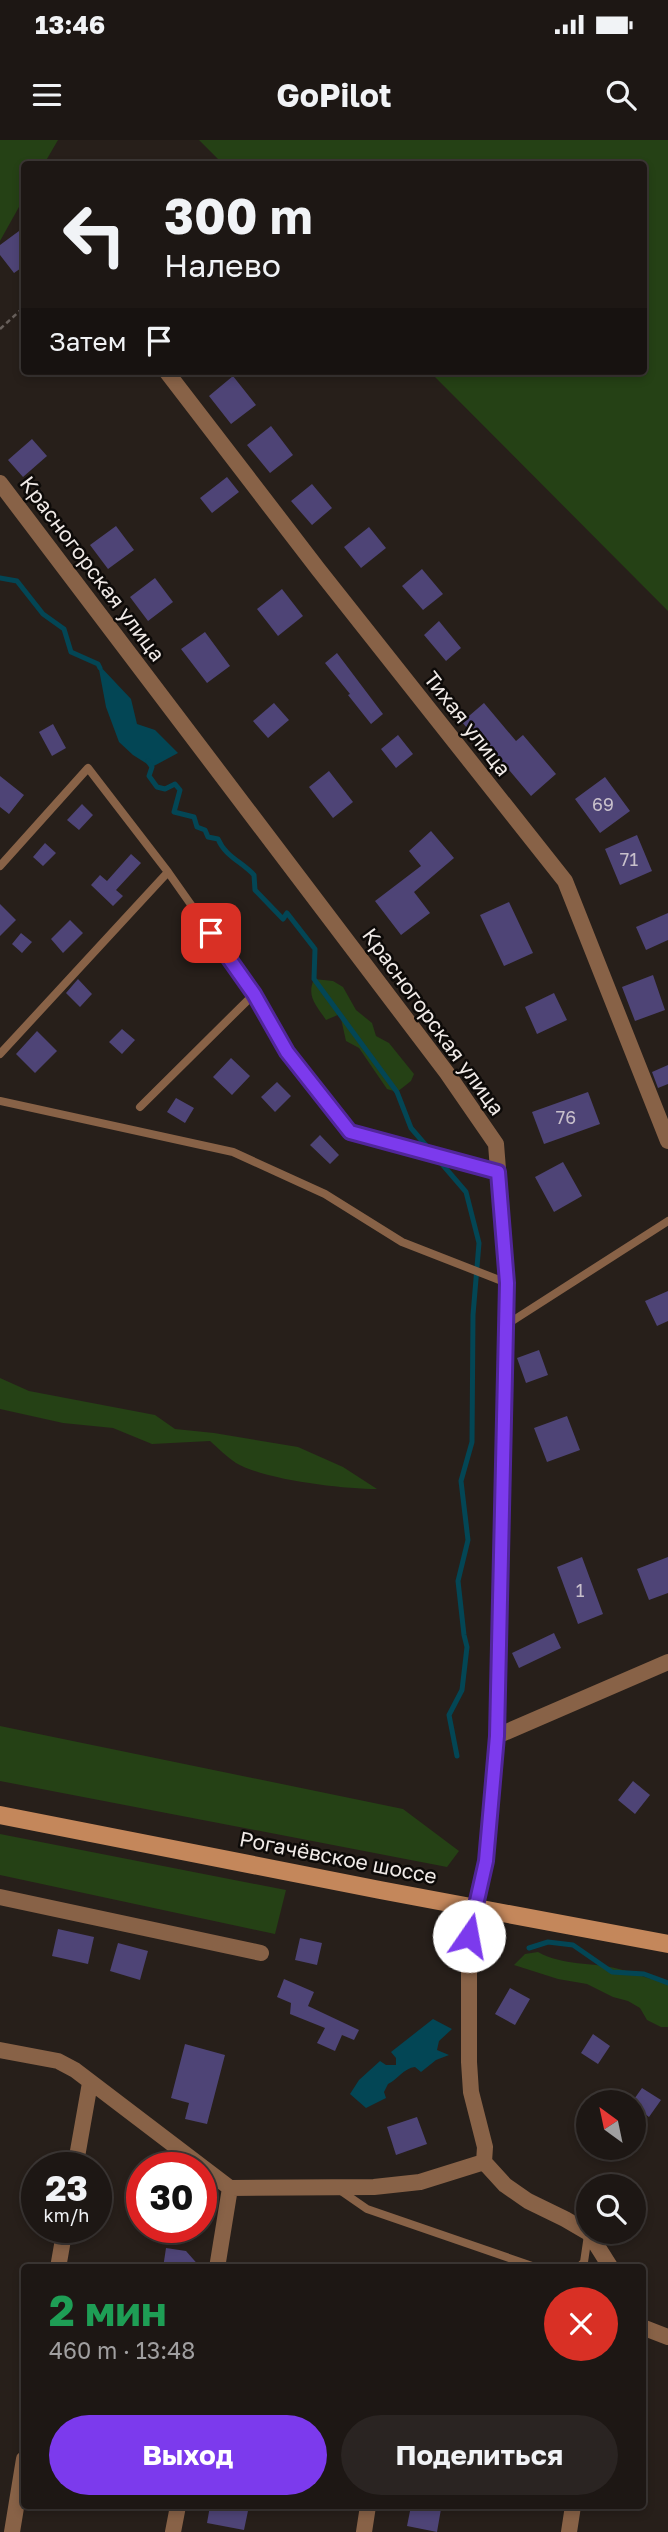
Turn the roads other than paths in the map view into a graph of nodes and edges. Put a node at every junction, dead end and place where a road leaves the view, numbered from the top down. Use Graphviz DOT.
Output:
graph roads {
  1 [pos="169,375"];
  2 [pos="0,483"];
  3 [pos="0,866"];
  4 [pos="168,872"];
  5 [pos="254,994"];
  6 [pos="0,1054"];
  7 [pos="0,1101"];
  8 [pos="140,1107"];
  9 [pos="668,1141"];
  10 [pos="498,1172"];
  11 [pos="668,1221"];
  12 [pos="507,1283"];
  13 [pos="506,1325"];
  14 [pos="668,1662"];
  15 [pos="497,1736"];
  16 [pos="0,1815"];
  17 [pos="0,1896"];
  18 [pos="475,1907"];
  19 [pos="668,1944"];
  20 [pos="261,1953"];
  21 [pos="0,2050"];
  22 [pos="90,2082"];
  23 [pos="78,2152"];
  24 [pos="484,2162"];
  25 [pos="335,2187"];
  26 [pos="230,2188"];
  27 [pos="576,2226"];
  28 [pos="62,2243"];
  29 [pos="587,2244"];
  30 [pos="595,2244"];
  31 [pos="59,2264"];
  32 [pos="218,2264"];
  33 [pos="526,2264"];
  34 [pos="582,2264"];
  35 [pos="608,2264"];
  36 [pos="646,2329"];
  37 [pos="668,2337"];
  38 [pos="21,2477"];
  39 [pos="177,2509"];
  40 [pos="368,2509"];
  41 [pos="573,2509"];
  42 [pos="12,2532"];
  43 [pos="173,2532"];
  44 [pos="364,2532"];
  45 [pos="569,2532"];
  1 -- 9 [label="street, Тихая улица"];
  2 -- 10 [label="street, Красногорская улица"];
  3 -- 4 [label="lane"];
  4 -- 5 [label="lane"];
  4 -- 6 [label="lane"];
  5 -- 8 [label="lane"];
  5 -- 10 [label="lane"];
  7 -- 12 [label="lane"];
  10 -- 12 [label="street, Красногорская улица"];
  11 -- 13 [label="lane"];
  12 -- 13 [label="street, Красногорская улица"];
  13 -- 15 [label="street, Красногорская улица"];
  14 -- 15 [label="street"];
  15 -- 18 [label="street, Красногорская улица"];
  16 -- 18 [label="main road, Рогачёвское шоссе"];
  17 -- 20 [label="street"];
  18 -- 19 [label="main road, Рогачёвское шоссе"];
  18 -- 24 [label="street, Красногорская улица"];
  21 -- 22 [label="street"];
  22 -- 23 [label="street"];
  22 -- 26 [label="street"];
  24 -- 25 [label="street"];
  24 -- 27 [label="street"];
  25 -- 26 [label="street"];
  25 -- 33 [label="lane"];
  26 -- 32 [label="street"];
  28 -- 31 [label="street"];
  29 -- 34 [label="lane"];
  30 -- 35 [label="street"];
  36 -- 37 [label="street"];
  38 -- 42 [label="street"];
  39 -- 43 [label="street"];
  40 -- 44 [label="street"];
  41 -- 45 [label="street"];
}
